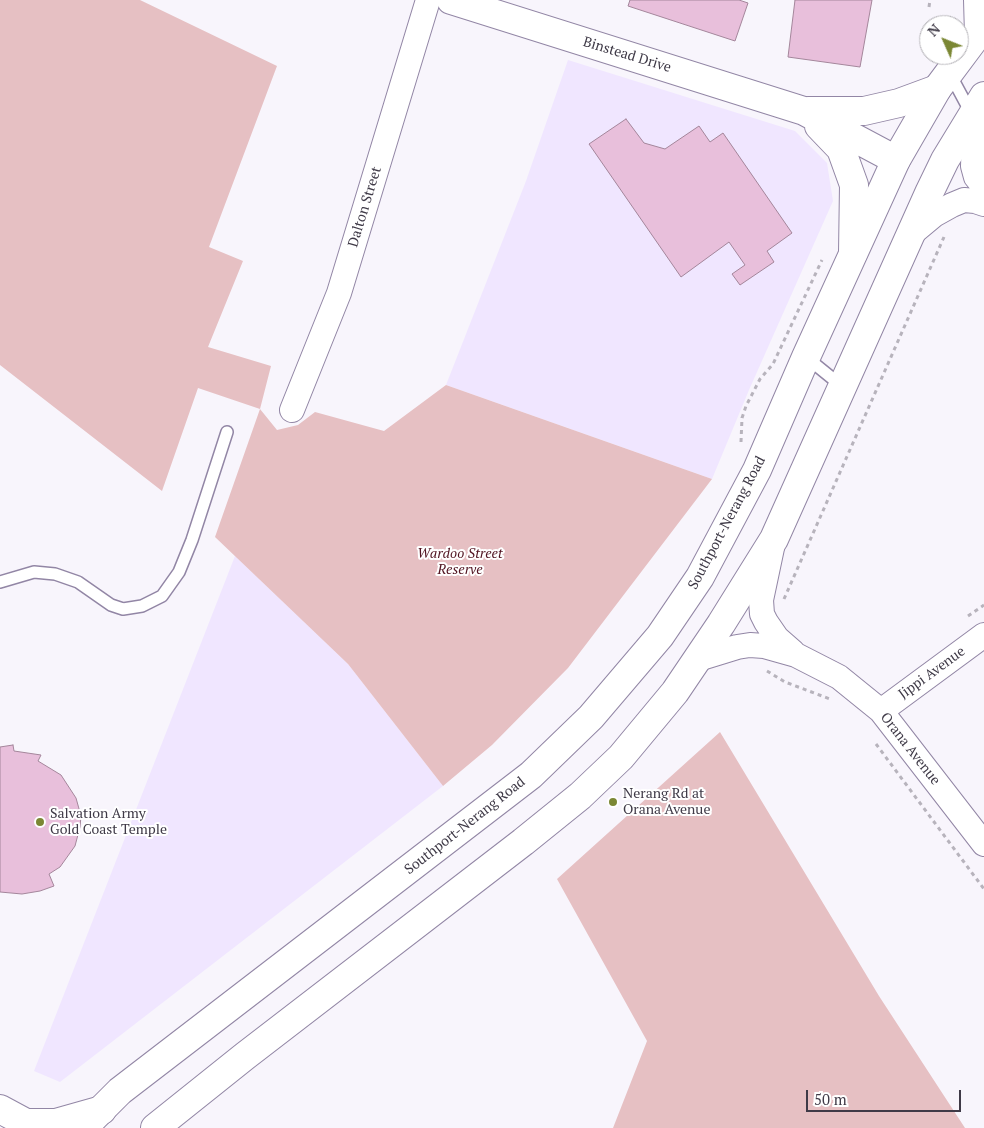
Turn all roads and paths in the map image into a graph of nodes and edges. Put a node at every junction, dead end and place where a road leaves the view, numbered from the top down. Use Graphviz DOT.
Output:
graph roads {
  1 [pos="428,0"];
  2 [pos="451,0"];
  3 [pos="930,0"];
  4 [pos="976,0"];
  5 [pos="929,7"];
  6 [pos="980,30"];
  7 [pos="943,81"];
  8 [pos="804,111"];
  9 [pos="973,113"];
  10 [pos="896,160"];
  11 [pos="984,187"];
  12 [pos="984,204"];
  13 [pos="910,235"];
  14 [pos="944,236"];
  15 [pos="852,253"];
  16 [pos="824,254"];
  17 [pos="806,357"];
  18 [pos="843,387"];
  19 [pos="292,410"];
  20 [pos="227,432"];
  21 [pos="741,442"];
  22 [pos="774,539"];
  23 [pos="0,582"];
  24 [pos="780,604"];
  25 [pos="984,635"];
  26 [pos="796,655"];
  27 [pos="698,659"];
  28 [pos="762,669"];
  29 [pos="838,703"];
  30 [pos="881,711"];
  31 [pos="873,738"];
  32 [pos="984,844"];
  33 [pos="984,889"];
  34 [pos="0,1109"];
  35 [pos="93,1119"];
  36 [pos="155,1128"];
  1 -- 19 [label="street, Dalton Street"];
  2 -- 8 [label="main road, Binstead Drive"];
  3 -- 5 [label="path"];
  4 -- 6 [label="street"];
  6 -- 7 [label="main road, Southport-Nerang Road"];
  7 -- 8 [label="main road, Binstead Drive"];
  7 -- 9 [label="lane"];
  7 -- 10 [label="main road, Southport-Nerang Road"];
  8 -- 10 [label="main road, Binstead Drive"];
  8 -- 15 [label="main road, Binstead Drive"];
  9 -- 10 [label="main road"];
  9 -- 11 [label="street"];
  9 -- 13 [label="main road"];
  10 -- 15 [label="main road, Southport-Nerang Road"];
  12 -- 13 [label="street"];
  13 -- 18 [label="main road"];
  14 -- 24 [label="path"];
  15 -- 17 [label="main road, Southport-Nerang Road"];
  16 -- 21 [label="path"];
  17 -- 18 [label="lane"];
  17 -- 35 [label="main road, Southport-Nerang Road"];
  18 -- 22 [label="main road"];
  20 -- 23 [label="lane"];
  22 -- 26 [label="street, Orana Avenue"];
  22 -- 27 [label="main road"];
  25 -- 30 [label="street, Jippi Avenue"];
  26 -- 27 [label="street, Orana Avenue"];
  26 -- 30 [label="street, Orana Avenue"];
  27 -- 36 [label="main road"];
  28 -- 29 [label="path"];
  30 -- 32 [label="street, Orana Avenue"];
  31 -- 33 [label="path"];
  34 -- 35 [label="main road"];
}
